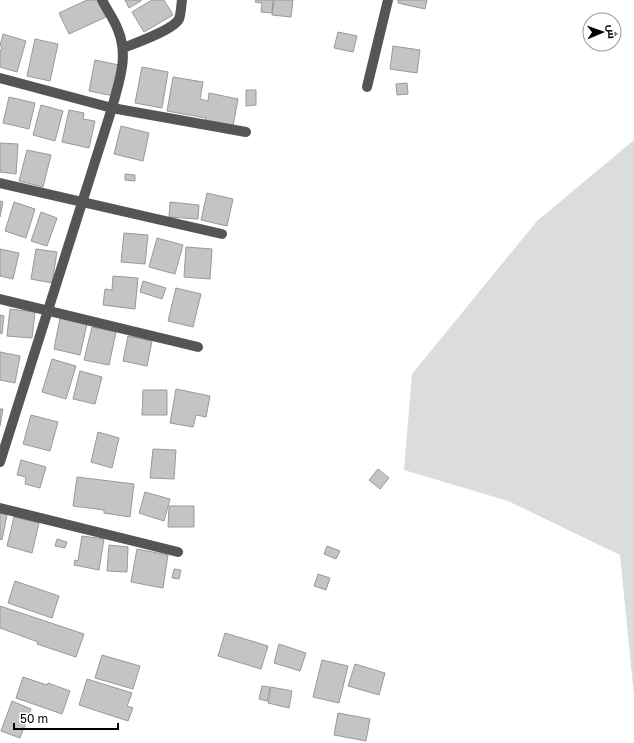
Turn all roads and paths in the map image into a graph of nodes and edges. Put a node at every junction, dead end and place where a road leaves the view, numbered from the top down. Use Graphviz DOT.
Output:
graph roads {
  1 [pos="102,0"];
  2 [pos="182,0"];
  3 [pos="384,1"];
  4 [pos="123,48"];
  5 [pos="0,78"];
  6 [pos="367,87"];
  7 [pos="112,108"];
  8 [pos="246,132"];
  9 [pos="0,182"];
  10 [pos="81,201"];
  11 [pos="222,234"];
  12 [pos="0,300"];
  13 [pos="47,310"];
  14 [pos="198,348"];
  15 [pos="0,462"];
  16 [pos="0,508"];
  17 [pos="178,552"];
  1 -- 4 [label="street"];
  2 -- 4 [label="street"];
  3 -- 6 [label="street"];
  4 -- 7 [label="street"];
  5 -- 7 [label="street"];
  7 -- 8 [label="street"];
  7 -- 10 [label="street"];
  9 -- 10 [label="street"];
  10 -- 11 [label="street"];
  10 -- 13 [label="street"];
  12 -- 13 [label="street"];
  13 -- 14 [label="street"];
  13 -- 15 [label="street"];
  16 -- 17 [label="street"];
}
